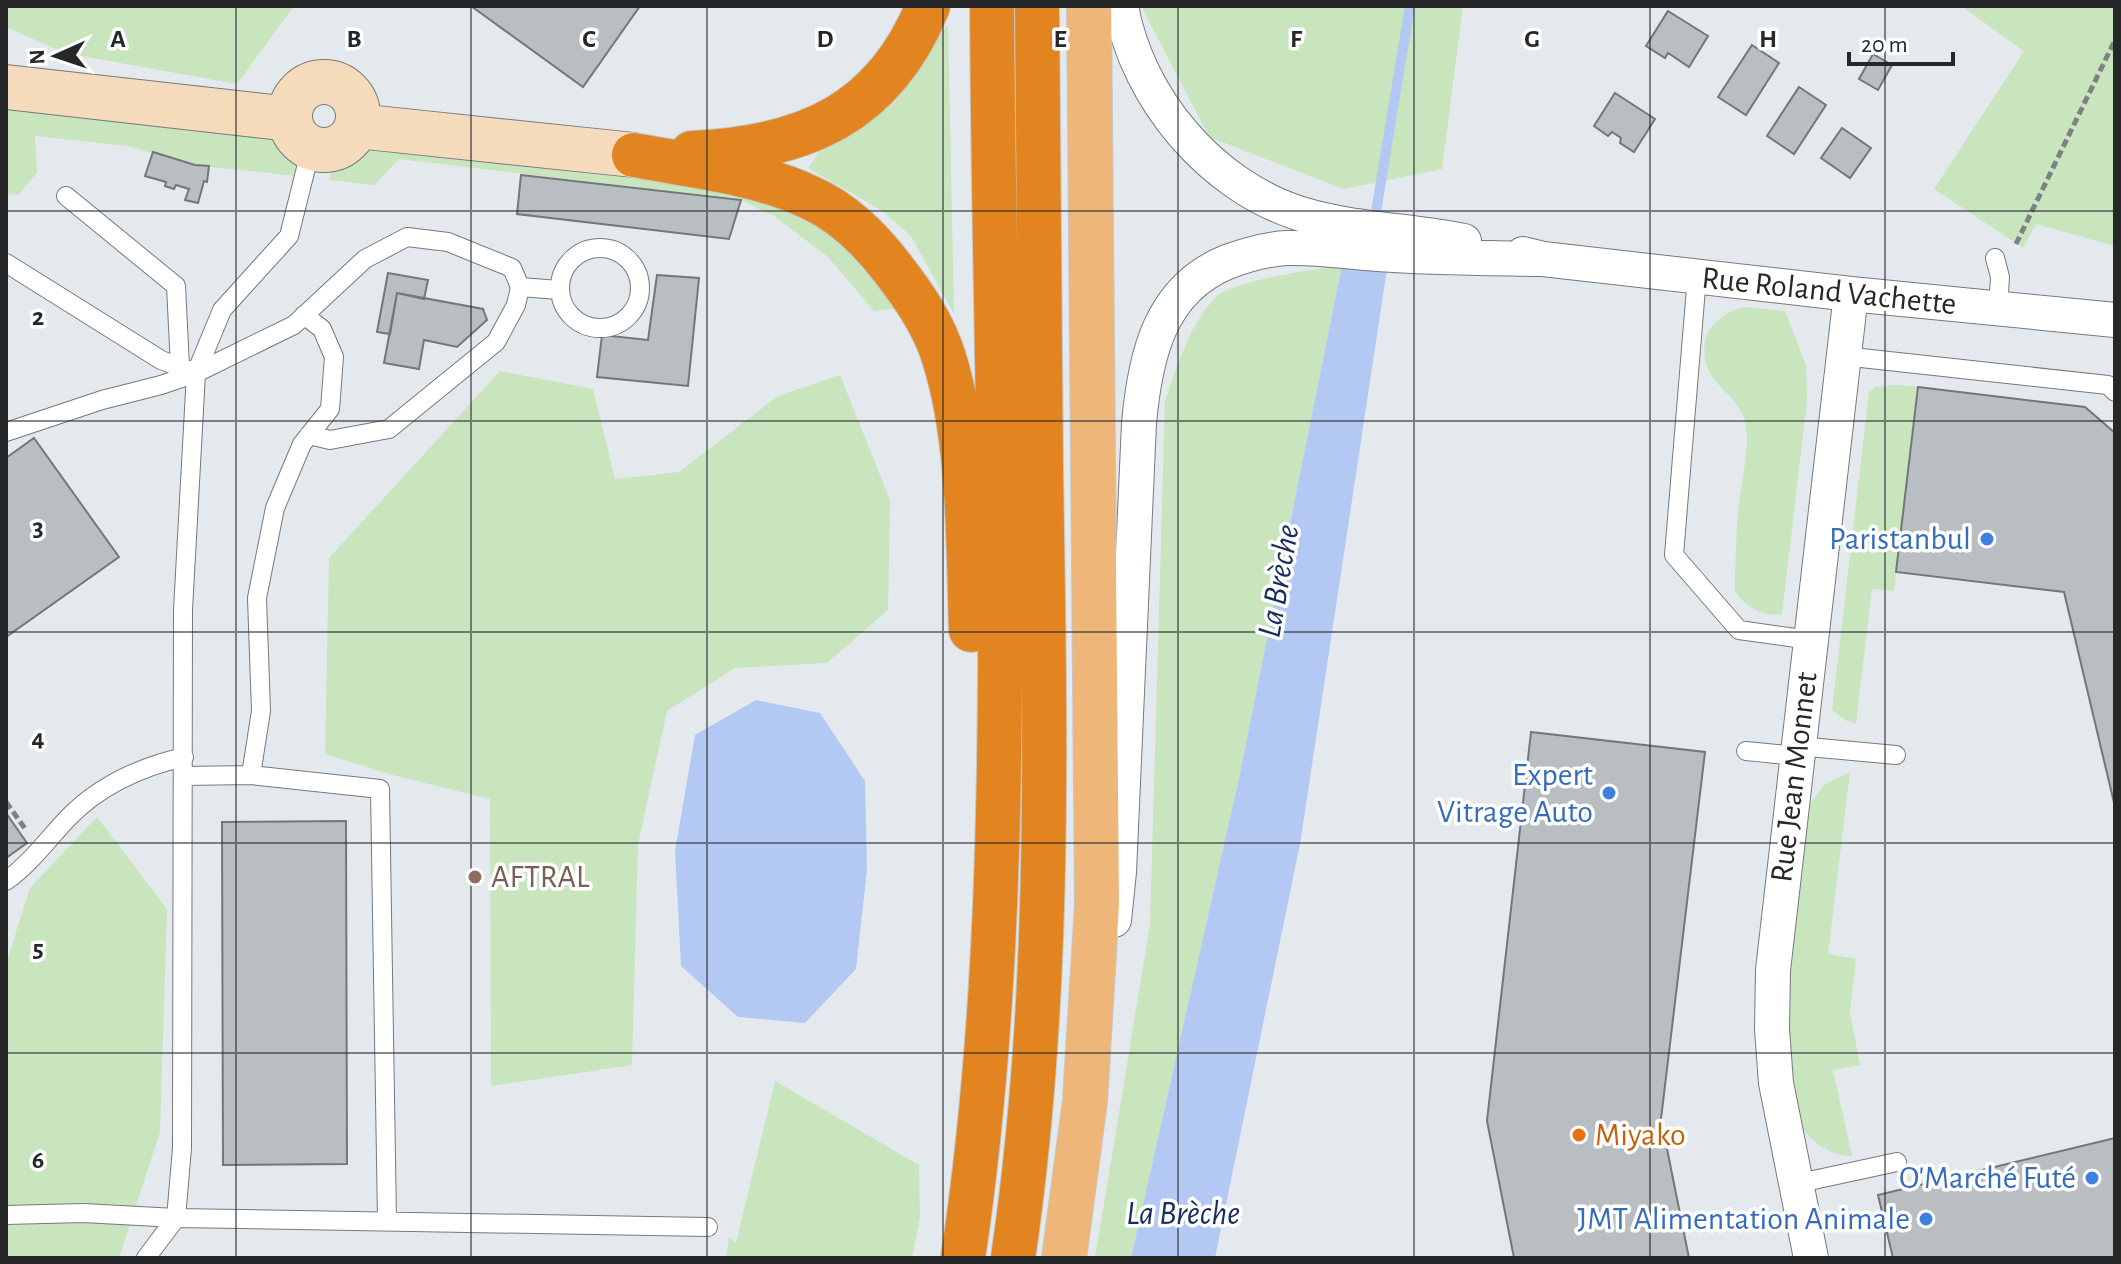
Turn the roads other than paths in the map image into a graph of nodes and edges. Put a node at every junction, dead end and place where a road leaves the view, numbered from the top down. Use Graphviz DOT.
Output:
graph roads {
  1 [pos="928,6"];
  2 [pos="992,6"];
  3 [pos="1037,6"];
  4 [pos="1089,6"];
  5 [pos="1121,6"];
  6 [pos="6,87"];
  7 [pos="357,126"];
  8 [pos="301,133"];
  9 [pos="634,155"];
  10 [pos="66,196"];
  11 [pos="1330,235"];
  12 [pos="1995,258"];
  13 [pos="6,263"];
  14 [pos="1697,276"];
  15 [pos="520,287"];
  16 [pos="559,290"];
  17 [pos="1851,294"];
  18 [pos="1998,309"];
  19 [pos="304,315"];
  20 [pos="2115,320"];
  21 [pos="1843,356"];
  22 [pos="188,370"];
  23 [pos="2115,392"];
  24 [pos="6,432"];
  25 [pos="309,435"];
  26 [pos="1810,640"];
  27 [pos="1746,751"];
  28 [pos="1798,751"];
  29 [pos="1896,755"];
  30 [pos="184,757"];
  31 [pos="251,775"];
  32 [pos="184,776"];
  33 [pos="6,881"];
  34 [pos="1088,1049"];
  35 [pos="984,1094"];
  36 [pos="1897,1162"];
  37 [pos="1795,1184"];
  38 [pos="6,1215"];
  39 [pos="176,1218"];
  40 [pos="387,1221"];
  41 [pos="708,1227"];
  42 [pos="146,1258"];
  43 [pos="963,1258"];
  44 [pos="1013,1258"];
  45 [pos="1064,1258"];
  46 [pos="1811,1258"];
  1 -- 9 [label="highway"];
  2 -- 35 [label="highway"];
  3 -- 44 [label="highway"];
  4 -- 34 [label="main road"];
  5 -- 11 [label="street"];
  6 -- 8 [label="street"];
  7 -- 8 [label="street"];
  7 -- 8 [label="street"];
  7 -- 9 [label="street"];
  8 -- 22 [label="lane"];
  9 -- 35 [label="highway"];
  10 -- 22 [label="lane"];
  11 -- 14 [label="street, Rue Roland Vachette"];
  11 -- 34 [label="street"];
  12 -- 18 [label="lane"];
  13 -- 22 [label="lane"];
  14 -- 17 [label="street, Rue Roland Vachette"];
  14 -- 26 [label="lane"];
  15 -- 16 [label="lane"];
  15 -- 19 [label="lane"];
  15 -- 25 [label="lane"];
  16 -- 16 [label="lane"];
  17 -- 18 [label="street, Rue Roland Vachette"];
  17 -- 21 [label="street, Rue Jean Monnet"];
  18 -- 20 [label="street, Rue Roland Vachette"];
  19 -- 22 [label="lane"];
  19 -- 25 [label="lane"];
  21 -- 23 [label="lane"];
  21 -- 26 [label="street, Rue Jean Monnet"];
  22 -- 24 [label="lane"];
  22 -- 30 [label="lane"];
  25 -- 31 [label="lane"];
  26 -- 28 [label="street, Rue Jean Monnet"];
  27 -- 28 [label="lane"];
  28 -- 29 [label="lane"];
  28 -- 37 [label="street, Rue Jean Monnet"];
  30 -- 32 [label="lane"];
  30 -- 33 [label="lane"];
  31 -- 32 [label="lane"];
  31 -- 40 [label="lane"];
  32 -- 39 [label="lane"];
  34 -- 45 [label="main road"];
  35 -- 43 [label="highway"];
  36 -- 37 [label="lane"];
  37 -- 46 [label="street, Rue Jean Monnet"];
  38 -- 39 [label="lane"];
  39 -- 40 [label="lane"];
  39 -- 42 [label="lane"];
  40 -- 41 [label="lane"];
}
